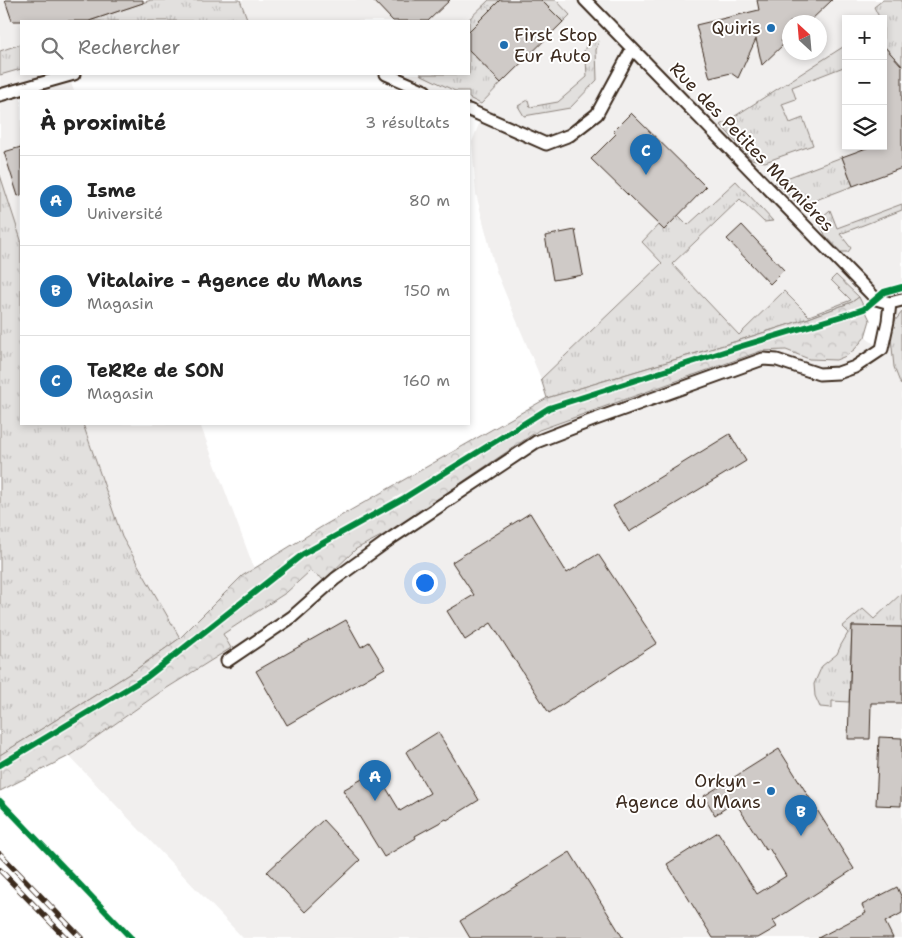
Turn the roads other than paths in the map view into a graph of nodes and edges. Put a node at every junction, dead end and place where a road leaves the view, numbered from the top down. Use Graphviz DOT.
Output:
graph roads {
  1 [pos="585,0"];
  2 [pos="632,48"];
  3 [pos="70,75"];
  4 [pos="388,75"];
  5 [pos="424,90"];
  6 [pos="0,95"];
  7 [pos="470,110"];
  8 [pos="902,300"];
  9 [pos="890,303"];
  10 [pos="227,661"];
  1 -- 2 [label="lane, Rue des Petites Marniéres"];
  2 -- 7 [label="lane"];
  2 -- 9 [label="lane, Rue des Petites Marniéres"];
  3 -- 6 [label="lane"];
  4 -- 5 [label="lane"];
  8 -- 9 [label="lane"];
  9 -- 10 [label="lane"];
}
